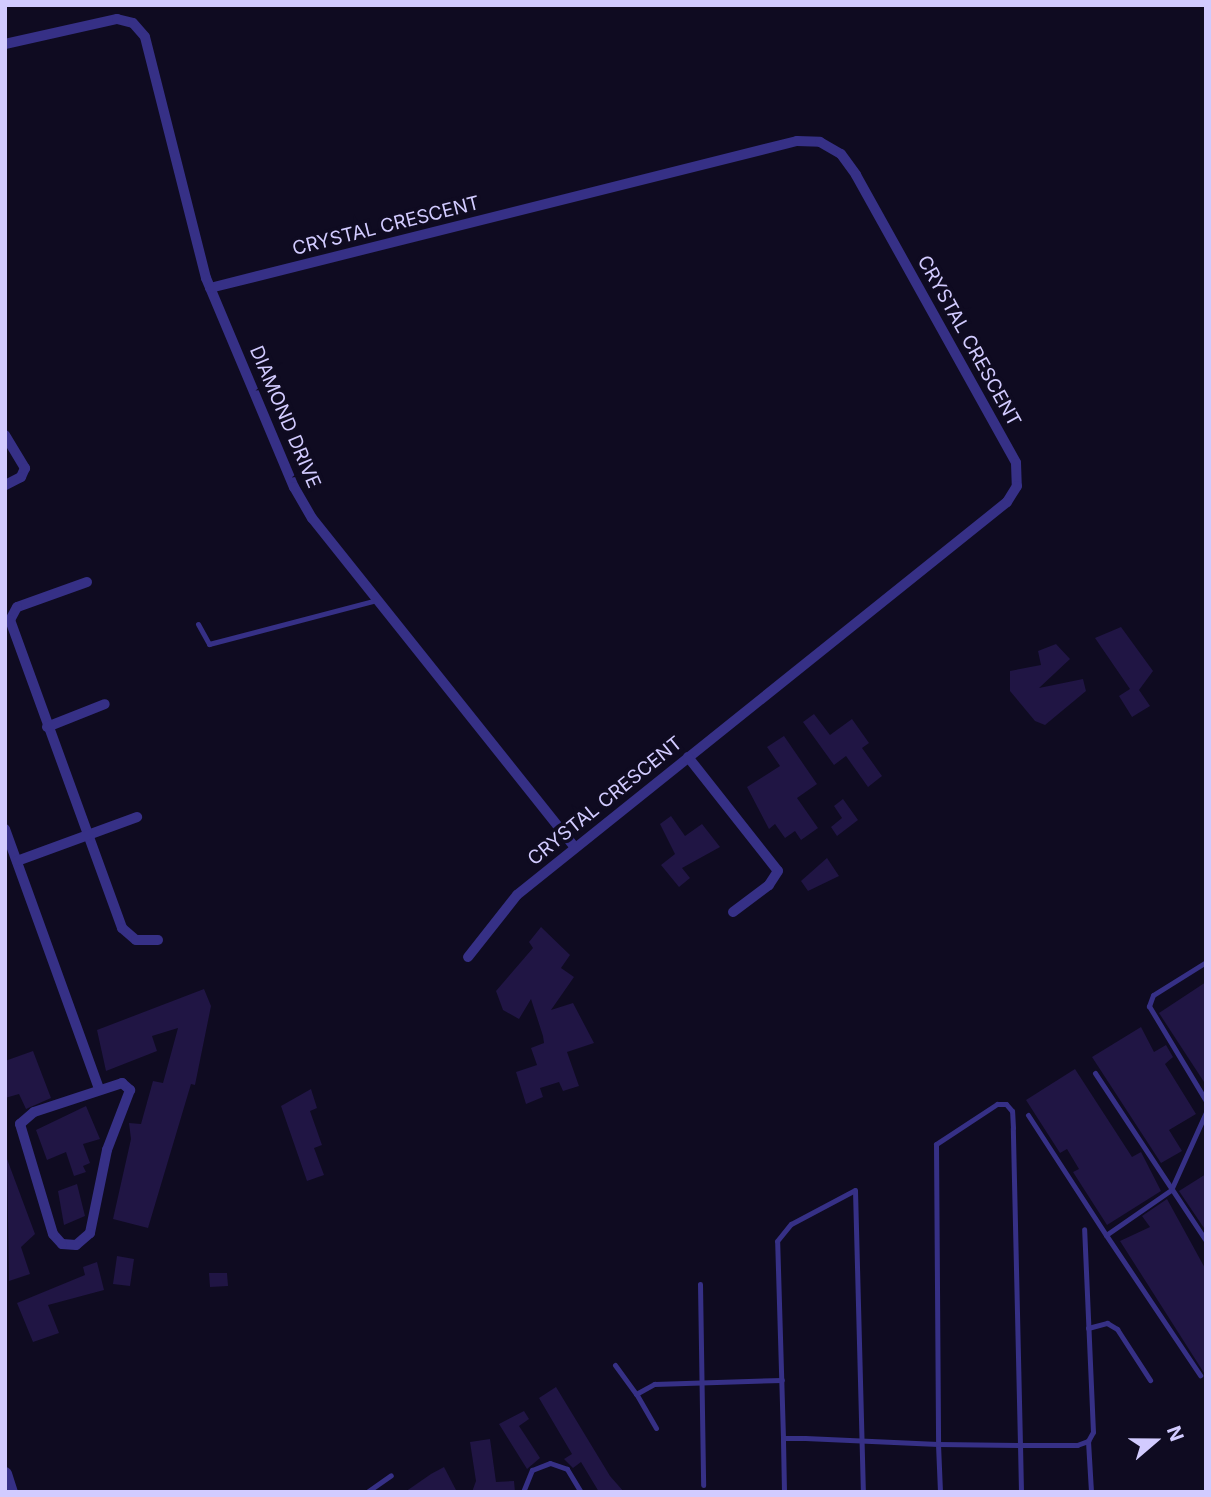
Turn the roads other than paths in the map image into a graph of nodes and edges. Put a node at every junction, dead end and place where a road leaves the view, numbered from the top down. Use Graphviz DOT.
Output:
graph roads {
  1 [pos="5,44"];
  2 [pos="210,288"];
  3 [pos="5,435"];
  4 [pos="5,485"];
  5 [pos="87,582"];
  6 [pos="377,600"];
  7 [pos="198,625"];
  8 [pos="106,704"];
  9 [pos="47,727"];
  10 [pos="688,757"];
  11 [pos="137,817"];
  12 [pos="5,829"];
  13 [pos="87,837"];
  14 [pos="575,847"];
  15 [pos="17,861"];
  16 [pos="733,912"];
  17 [pos="158,940"];
  18 [pos="468,957"];
  19 [pos="1206,962"];
  20 [pos="1096,1073"];
  21 [pos="99,1088"];
  22 [pos="1206,1101"];
  23 [pos="1206,1112"];
  24 [pos="1028,1115"];
  25 [pos="1171,1190"];
  26 [pos="1084,1230"];
  27 [pos="1106,1235"];
  28 [pos="1206,1241"];
  29 [pos="701,1284"];
  30 [pos="1088,1328"];
  31 [pos="615,1365"];
  32 [pos="1200,1375"];
  33 [pos="703,1380"];
  34 [pos="782,1380"];
  35 [pos="1150,1380"];
  36 [pos="636,1394"];
  37 [pos="656,1428"];
  38 [pos="783,1438"];
  39 [pos="861,1440"];
  40 [pos="1088,1441"];
  41 [pos="938,1444"];
  42 [pos="1020,1445"];
  43 [pos="5,1474"];
  44 [pos="391,1475"];
  45 [pos="703,1485"];
  46 [pos="11,1492"];
  47 [pos="367,1492"];
  48 [pos="523,1492"];
  49 [pos="581,1492"];
  50 [pos="784,1492"];
  51 [pos="863,1492"];
  52 [pos="940,1492"];
  53 [pos="1021,1492"];
  54 [pos="1091,1492"];
  1 -- 2 [label="street, DIAMOND DRIVE"];
  2 -- 6 [label="street, DIAMOND DRIVE"];
  2 -- 10 [label="street, CRYSTAL CRESCENT"];
  3 -- 4 [label="street"];
  5 -- 9 [label="street"];
  6 -- 7 [label="lane"];
  6 -- 14 [label="street, DIAMOND DRIVE"];
  8 -- 9 [label="street"];
  9 -- 13 [label="street"];
  10 -- 14 [label="street, CRYSTAL CRESCENT"];
  10 -- 16 [label="street"];
  11 -- 13 [label="street"];
  12 -- 15 [label="street"];
  13 -- 15 [label="street"];
  13 -- 17 [label="street"];
  14 -- 18 [label="street, CRYSTAL CRESCENT"];
  15 -- 21 [label="street"];
  19 -- 22 [label="lane"];
  20 -- 25 [label="lane"];
  21 -- 21 [label="street"];
  23 -- 25 [label="lane"];
  24 -- 27 [label="lane"];
  25 -- 27 [label="lane"];
  25 -- 28 [label="lane"];
  26 -- 30 [label="lane"];
  27 -- 32 [label="lane"];
  29 -- 33 [label="lane"];
  30 -- 35 [label="lane"];
  30 -- 40 [label="lane"];
  31 -- 36 [label="lane"];
  33 -- 34 [label="lane"];
  33 -- 36 [label="lane"];
  33 -- 45 [label="lane"];
  34 -- 38 [label="lane"];
  34 -- 39 [label="lane"];
  36 -- 37 [label="lane"];
  38 -- 39 [label="lane"];
  38 -- 50 [label="lane"];
  39 -- 41 [label="lane"];
  39 -- 51 [label="lane"];
  40 -- 42 [label="lane"];
  40 -- 54 [label="lane"];
  41 -- 42 [label="lane"];
  41 -- 42 [label="lane"];
  41 -- 52 [label="lane"];
  42 -- 53 [label="lane"];
  43 -- 46 [label="street"];
  44 -- 47 [label="lane"];
  48 -- 49 [label="lane"];
}
